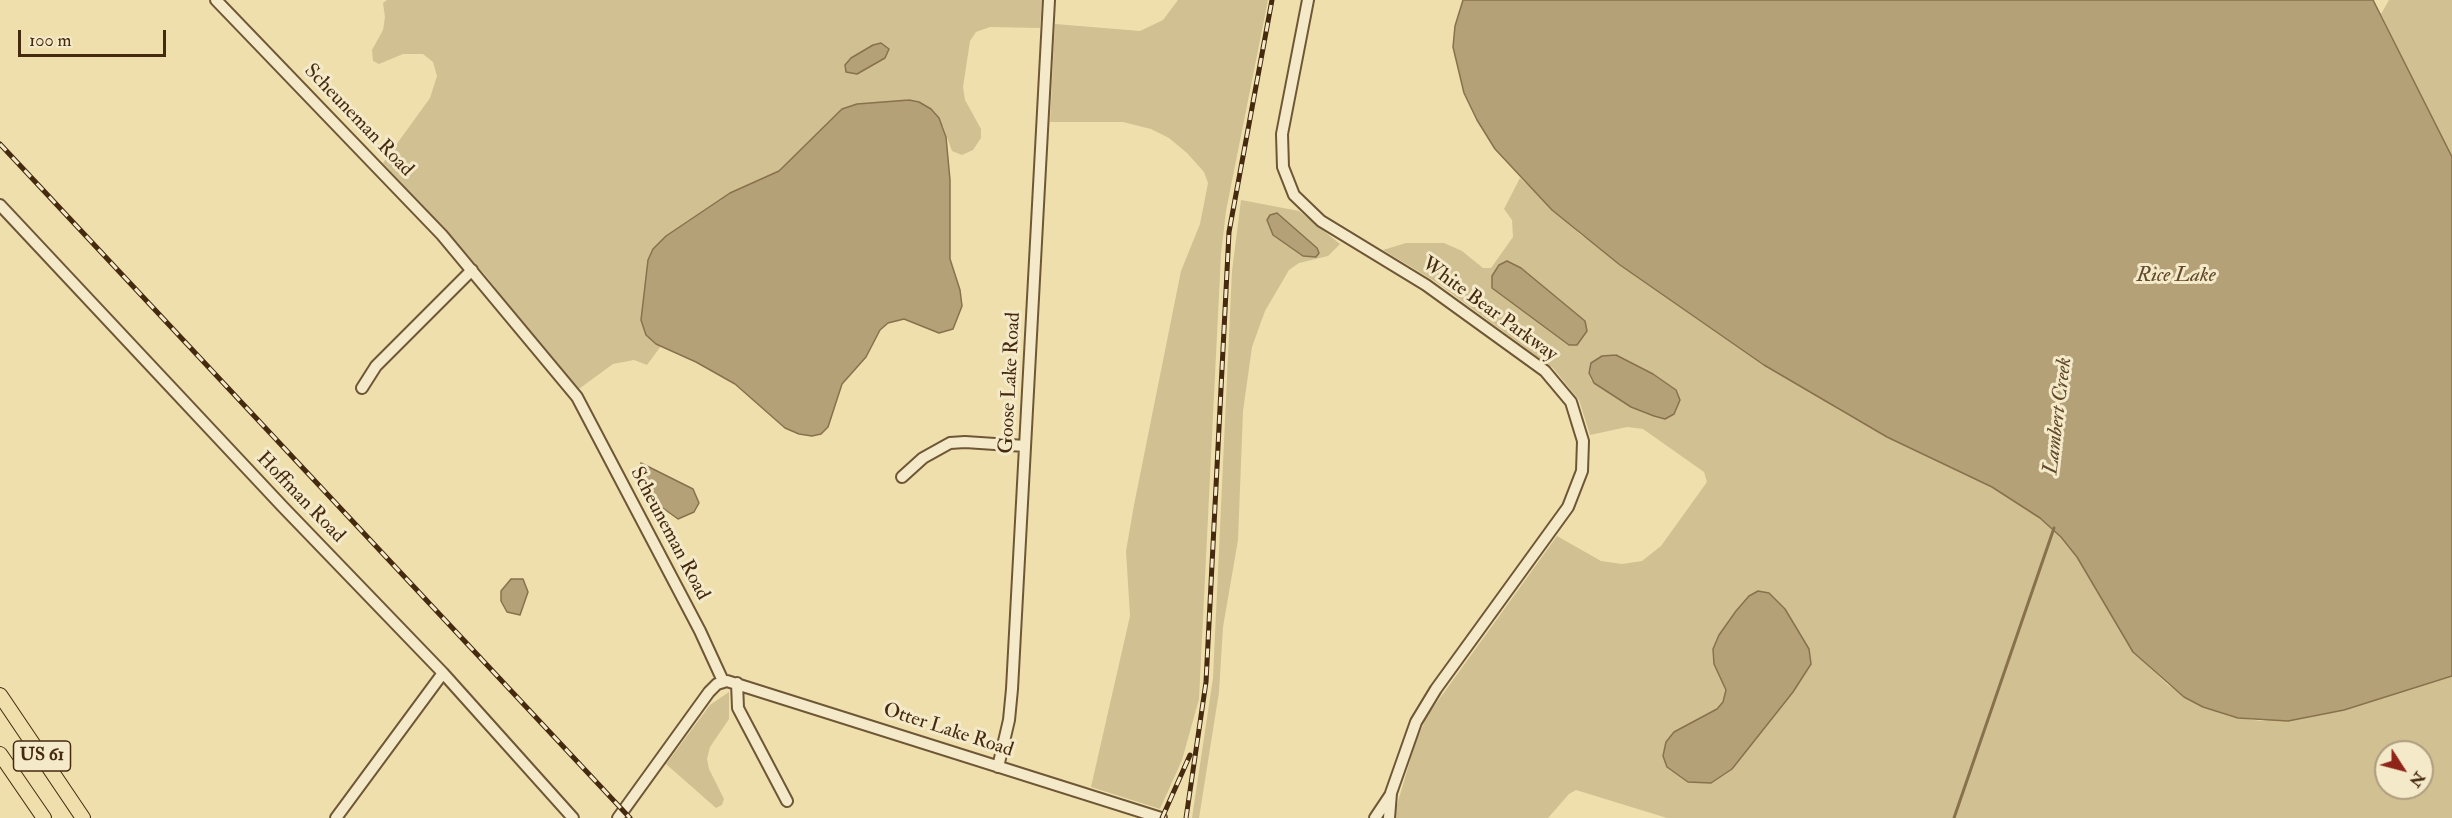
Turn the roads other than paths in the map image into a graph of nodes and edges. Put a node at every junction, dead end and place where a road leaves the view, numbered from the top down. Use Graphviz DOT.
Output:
graph roads {
  1 [pos="216,0"];
  2 [pos="1049,0"];
  3 [pos="1308,0"];
  4 [pos="0,205"];
  5 [pos="472,270"];
  6 [pos="362,388"];
  7 [pos="1026,447"];
  8 [pos="902,477"];
  9 [pos="442,673"];
  10 [pos="723,681"];
  11 [pos="737,683"];
  12 [pos="0,695"];
  13 [pos="0,754"];
  14 [pos="998,767"];
  15 [pos="1391,793"];
  16 [pos="787,801"];
  17 [pos="44,818"];
  18 [pos="83,818"];
  19 [pos="336,818"];
  20 [pos="573,818"];
  21 [pos="618,818"];
  22 [pos="1161,818"];
  23 [pos="1375,818"];
  24 [pos="1389,818"];
  1 -- 5 [label="street, Scheuneman Road"];
  2 -- 7 [label="street, Goose Lake Road"];
  3 -- 15 [label="street, White Bear Parkway"];
  4 -- 9 [label="street, Hoffman Road"];
  5 -- 6 [label="street"];
  5 -- 10 [label="street, Scheuneman Road"];
  7 -- 8 [label="street"];
  7 -- 14 [label="street, Goose Lake Road"];
  9 -- 19 [label="street"];
  9 -- 20 [label="street, Hoffman Road"];
  10 -- 11 [label="street, Otter Lake Road"];
  10 -- 21 [label="street"];
  11 -- 14 [label="street, Otter Lake Road"];
  11 -- 16 [label="street"];
  12 -- 18 [label="main road, US 61"];
  13 -- 17 [label="main road, US 61"];
  14 -- 22 [label="street, Otter Lake Road"];
  15 -- 23 [label="street, White Bear Parkway"];
  15 -- 24 [label="street, White Bear Parkway"];
}
